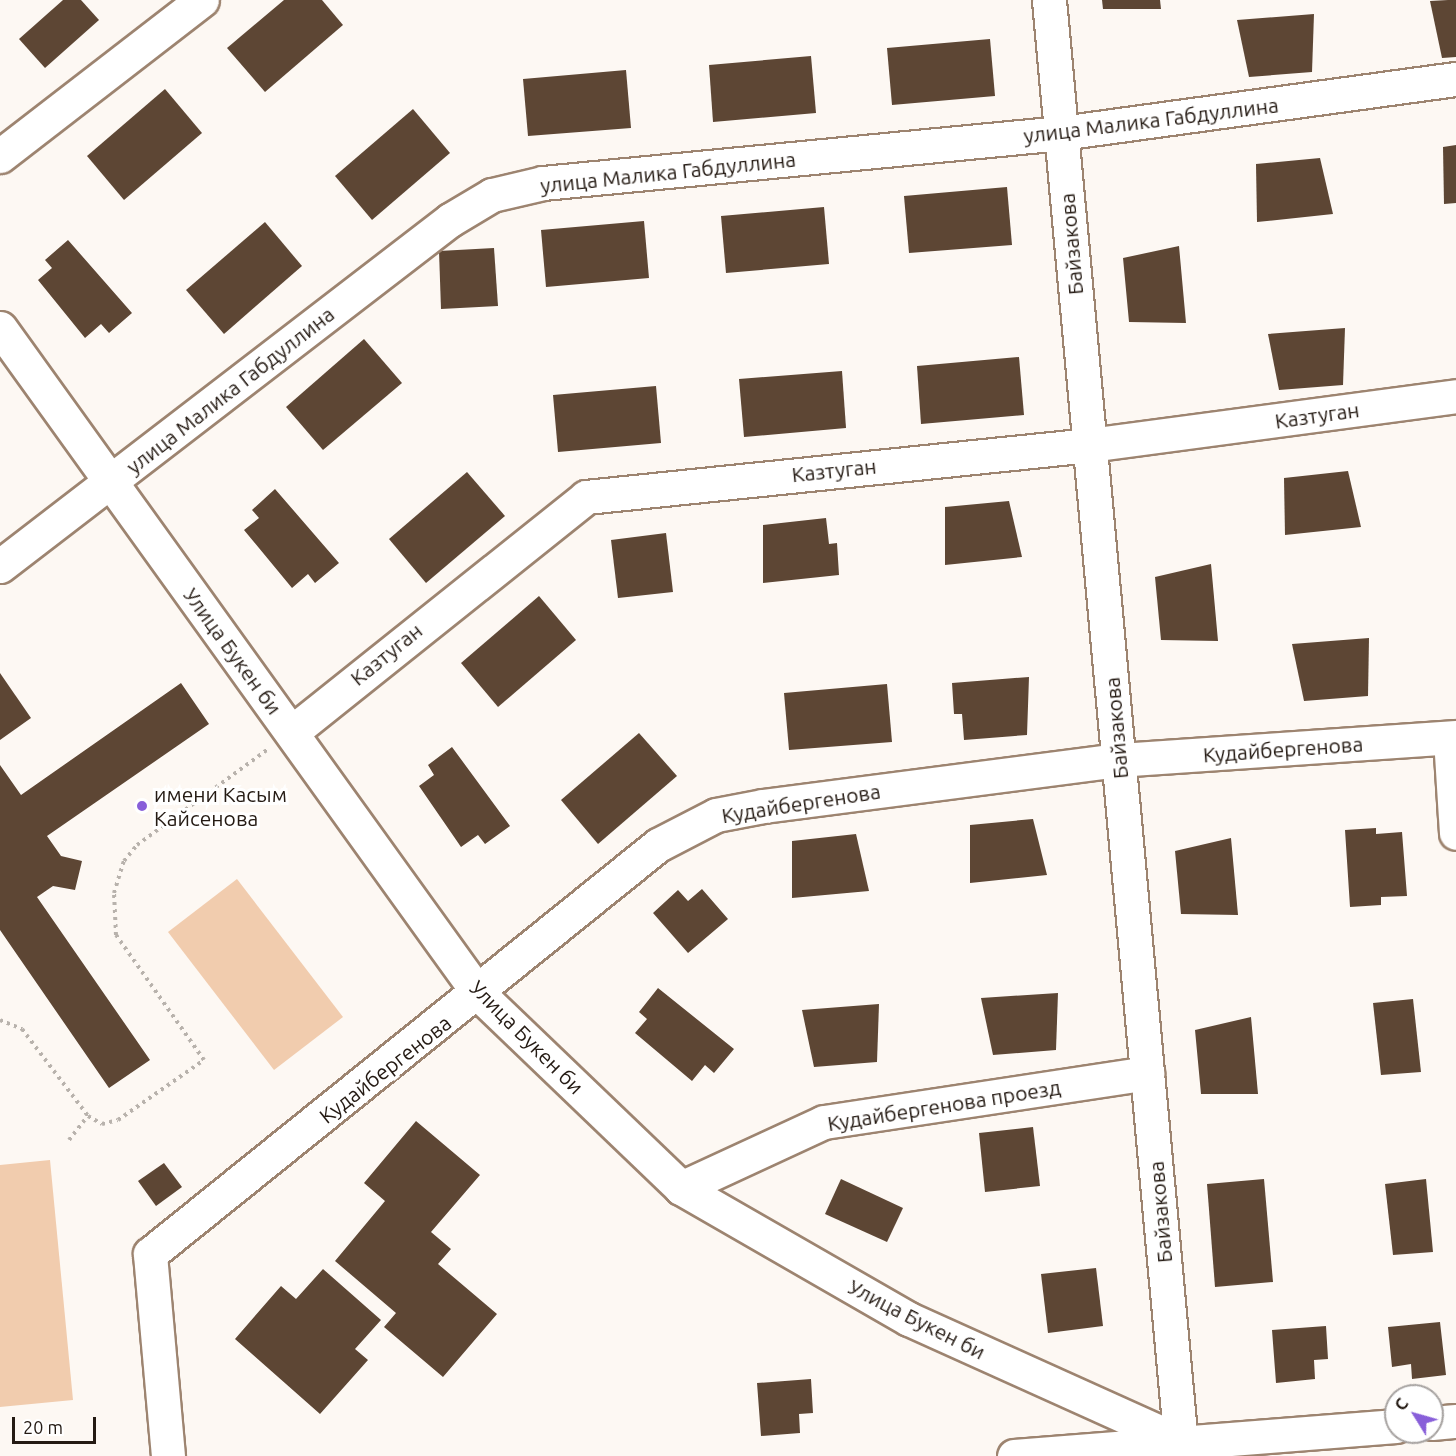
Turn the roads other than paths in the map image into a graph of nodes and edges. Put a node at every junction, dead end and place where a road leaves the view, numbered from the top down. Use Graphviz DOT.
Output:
graph roads {
  1 [pos="202,0"];
  2 [pos="1049,0"];
  3 [pos="1456,78"];
  4 [pos="1061,133"];
  5 [pos="0,156"];
  6 [pos="0,328"];
  7 [pos="1456,396"];
  8 [pos="1090,445"];
  9 [pos="111,482"];
  10 [pos="0,566"];
  11 [pos="292,732"];
  12 [pos="1453,738"];
  13 [pos="1119,760"];
  14 [pos="1456,833"];
  15 [pos="479,994"];
  16 [pos="1147,1073"];
  17 [pos="681,1188"];
  18 [pos="1384,1427"];
  19 [pos="1181,1449"];
  20 [pos="168,1456"];
  21 [pos="1014,1456"];
  1 -- 5 [label="street"];
  2 -- 4 [label="street, Байзакова"];
  3 -- 4 [label="street, улица Малика Габдуллина"];
  4 -- 8 [label="street, Байзакова"];
  4 -- 9 [label="street, улица Малика Габдуллина"];
  6 -- 9 [label="street, Улица Букен би"];
  7 -- 8 [label="street, Казтуган"];
  8 -- 11 [label="street, Казтуган"];
  8 -- 13 [label="street, Байзакова"];
  9 -- 10 [label="street, улица Малика Габдуллина"];
  9 -- 11 [label="street, Улица Букен би"];
  11 -- 15 [label="street, Улица Букен би"];
  12 -- 13 [label="street, Кудайбергенова"];
  12 -- 14 [label="street"];
  13 -- 15 [label="street, Кудайбергенова"];
  13 -- 16 [label="street, Байзакова"];
  15 -- 17 [label="street, Улица Букен би"];
  15 -- 20 [label="street, Кудайбергенова"];
  16 -- 17 [label="street, Кудайбергенова проезд"];
  16 -- 19 [label="street, Байзакова"];
  17 -- 19 [label="street, Улица Букен би"];
  18 -- 19 [label="street"];
  19 -- 21 [label="street"];
}
